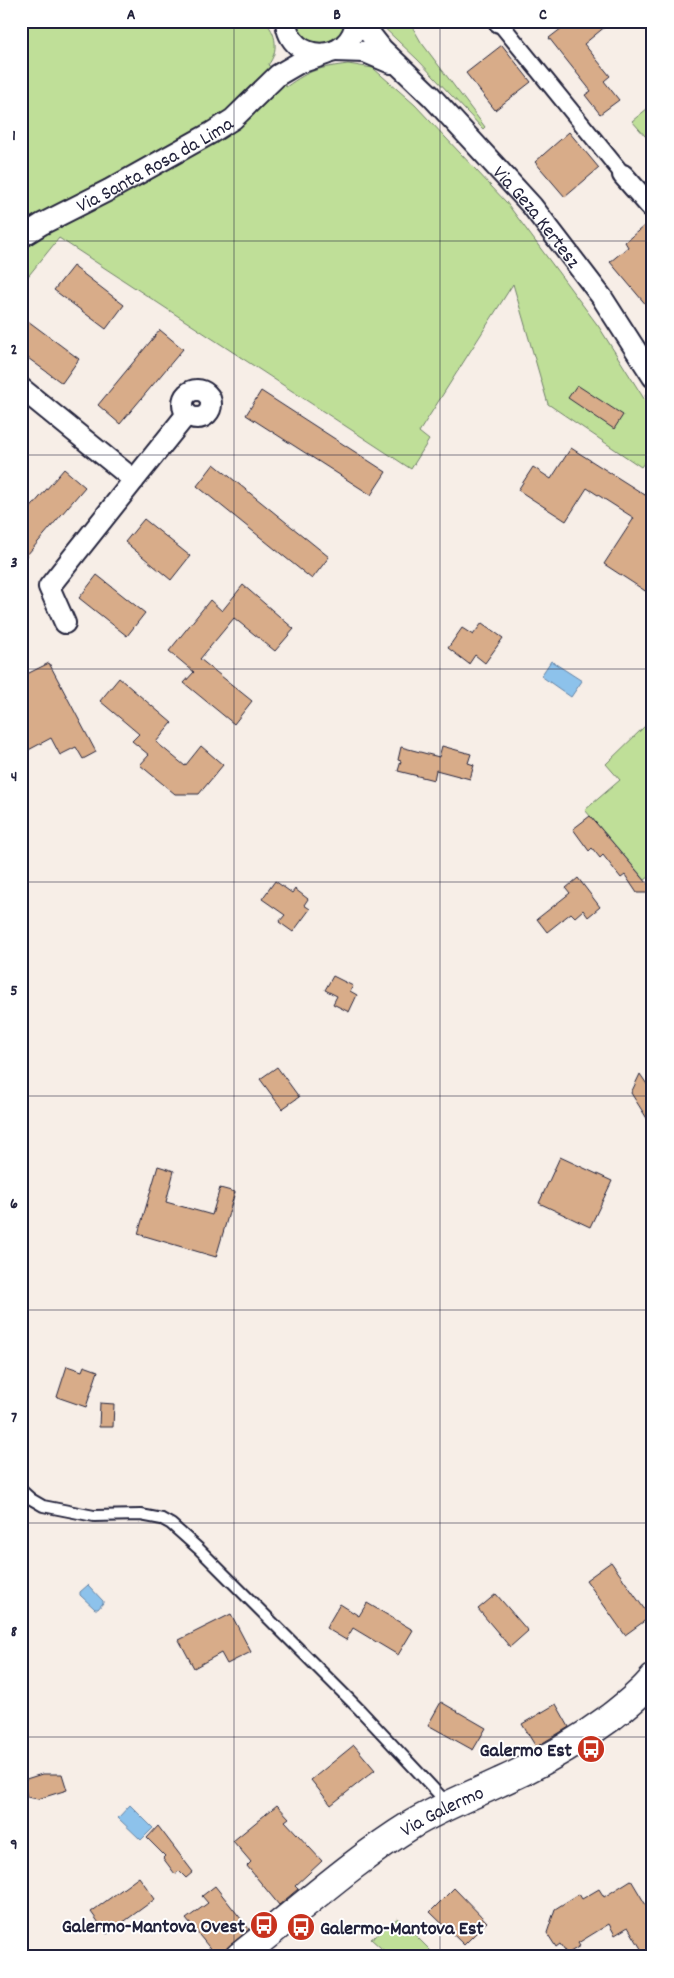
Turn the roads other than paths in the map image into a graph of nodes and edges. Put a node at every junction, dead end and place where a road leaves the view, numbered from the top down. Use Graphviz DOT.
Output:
graph roads {
  1 [pos="358,21"];
  2 [pos="499,22"];
  3 [pos="286,25"];
  4 [pos="331,53"];
  5 [pos="403,70"];
  6 [pos="278,76"];
  7 [pos="621,173"];
  8 [pos="653,209"];
  9 [pos="21,238"];
  10 [pos="649,385"];
  11 [pos="21,388"];
  12 [pos="187,414"];
  13 [pos="134,480"];
  14 [pos="65,623"];
  15 [pos="21,1490"];
  16 [pos="653,1678"];
  17 [pos="449,1804"];
  18 [pos="239,1957"];
  1 -- 4 [label="street"];
  1 -- 5 [label="street"];
  2 -- 7 [label="street"];
  3 -- 4 [label="street"];
  3 -- 6 [label="street"];
  4 -- 5 [label="street"];
  4 -- 6 [label="street"];
  5 -- 10 [label="street, Via Geza Kertesz"];
  6 -- 9 [label="street, Via Santa Rosa da Lima"];
  7 -- 8 [label="street"];
  11 -- 13 [label="street"];
  12 -- 13 [label="street"];
  13 -- 14 [label="street"];
  15 -- 17 [label="lane"];
  16 -- 17 [label="main road, Via Galermo"];
  17 -- 18 [label="main road, Via Galermo"];
}
